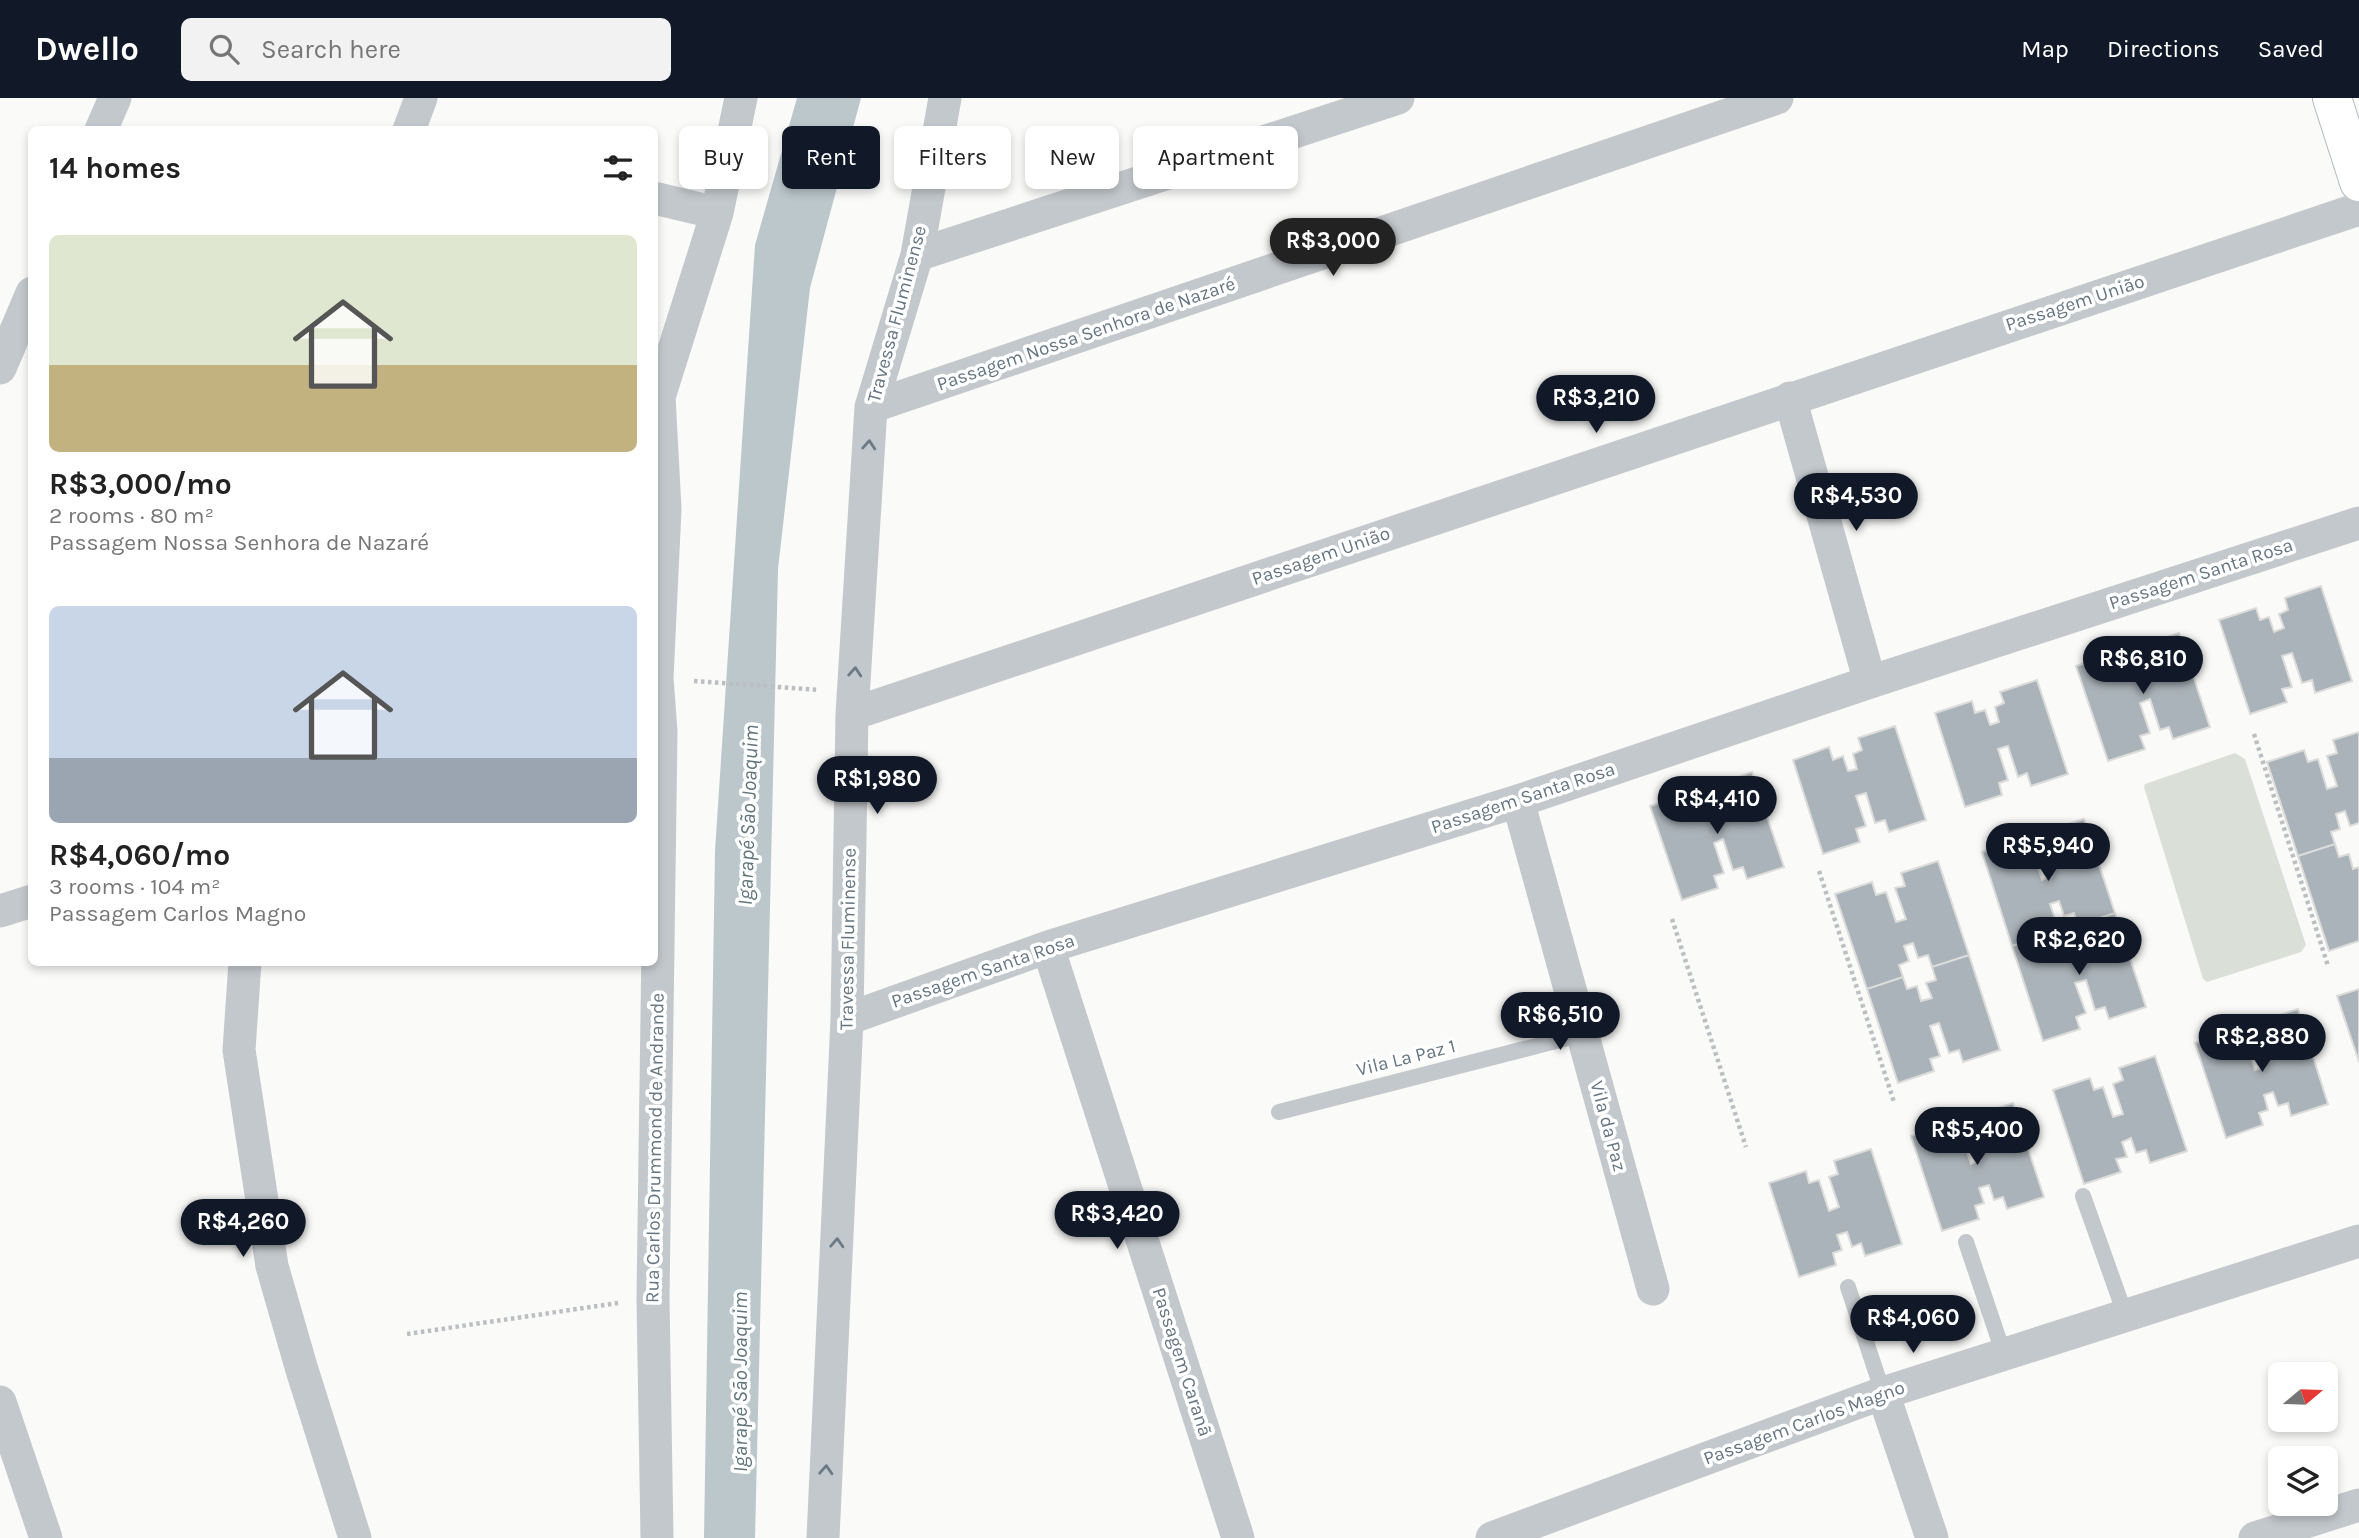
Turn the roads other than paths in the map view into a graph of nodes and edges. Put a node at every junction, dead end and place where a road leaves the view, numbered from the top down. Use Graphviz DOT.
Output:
graph roads {
  1 [pos="115,98"];
  2 [pos="422,98"];
  3 [pos="740,98"];
  4 [pos="944,98"];
  5 [pos="1398,98"];
  6 [pos="1777,98"];
  7 [pos="2332,98"];
  8 [pos="103,126"];
  9 [pos="410,126"];
  10 [pos="2359,182"];
  11 [pos="658,199"];
  12 [pos="2359,209"];
  13 [pos="717,213"];
  14 [pos="917,256"];
  15 [pos="28,302"];
  16 [pos="0,368"];
  17 [pos="1790,398"];
  18 [pos="871,407"];
  19 [pos="660,509"];
  20 [pos="2359,523"];
  21 [pos="658,622"];
  22 [pos="1870,682"];
  23 [pos="852,703"];
  24 [pos="1518,801"];
  25 [pos="28,902"];
  26 [pos="0,911"];
  27 [pos="1048,947"];
  28 [pos="245,966"];
  29 [pos="656,966"];
  30 [pos="847,1019"];
  31 [pos="1583,1034"];
  32 [pos="1279,1112"];
  33 [pos="2083,1196"];
  34 [pos="2359,1241"];
  35 [pos="1966,1242"];
  36 [pos="1847,1287"];
  37 [pos="1653,1289"];
  38 [pos="2126,1317"];
  39 [pos="2004,1355"];
  40 [pos="1883,1393"];
  41 [pos="0,1402"];
  42 [pos="2359,1504"];
  43 [pos="46,1538"];
  44 [pos="355,1538"];
  45 [pos="657,1538"];
  46 [pos="823,1538"];
  47 [pos="1238,1538"];
  48 [pos="1492,1538"];
  49 [pos="1932,1538"];
  50 [pos="2255,1538"];
  1 -- 8 [label="street"];
  2 -- 9 [label="street"];
  3 -- 13 [label="street, Rua Carlos Drummond de Andrande"];
  4 -- 14 [label="street, Travessa Fluminense"];
  5 -- 14 [label="street"];
  6 -- 18 [label="street, Passagem Nossa Senhora de Nazaré"];
  7 -- 10 [label="street"];
  11 -- 13 [label="street"];
  12 -- 17 [label="street, Passagem União"];
  13 -- 19 [label="street, Rua Carlos Drummond de Andrande"];
  14 -- 18 [label="street, Travessa Fluminense"];
  15 -- 16 [label="street"];
  17 -- 22 [label="street"];
  17 -- 23 [label="street, Passagem União"];
  23 -- 18 [label="street, Travessa Fluminense, one-way"];
  19 -- 21 [label="street, Rua Carlos Drummond de Andrande"];
  20 -- 22 [label="street, Passagem Santa Rosa"];
  22 -- 24 [label="street, Passagem Santa Rosa"];
  23 -- 30 [label="street, Travessa Fluminense"];
  24 -- 27 [label="street, Passagem Santa Rosa"];
  24 -- 31 [label="street, Vila da Paz"];
  25 -- 26 [label="street"];
  27 -- 30 [label="street, Passagem Santa Rosa"];
  27 -- 47 [label="street, Passagem Caranã"];
  28 -- 44 [label="street"];
  29 -- 45 [label="street, Rua Carlos Drummond de Andrande"];
  46 -- 30 [label="street, Travessa Fluminense, one-way"];
  31 -- 32 [label="lane, Vila La Paz 1"];
  31 -- 37 [label="street, Vila da Paz"];
  33 -- 38 [label="lane"];
  34 -- 38 [label="street, Passagem Carlos Magno"];
  35 -- 39 [label="lane"];
  36 -- 40 [label="lane"];
  38 -- 39 [label="street, Passagem Carlos Magno"];
  39 -- 40 [label="street, Passagem Carlos Magno"];
  40 -- 48 [label="street, Passagem Carlos Magno"];
  40 -- 49 [label="street"];
  41 -- 43 [label="street"];
  42 -- 50 [label="street"];
}
